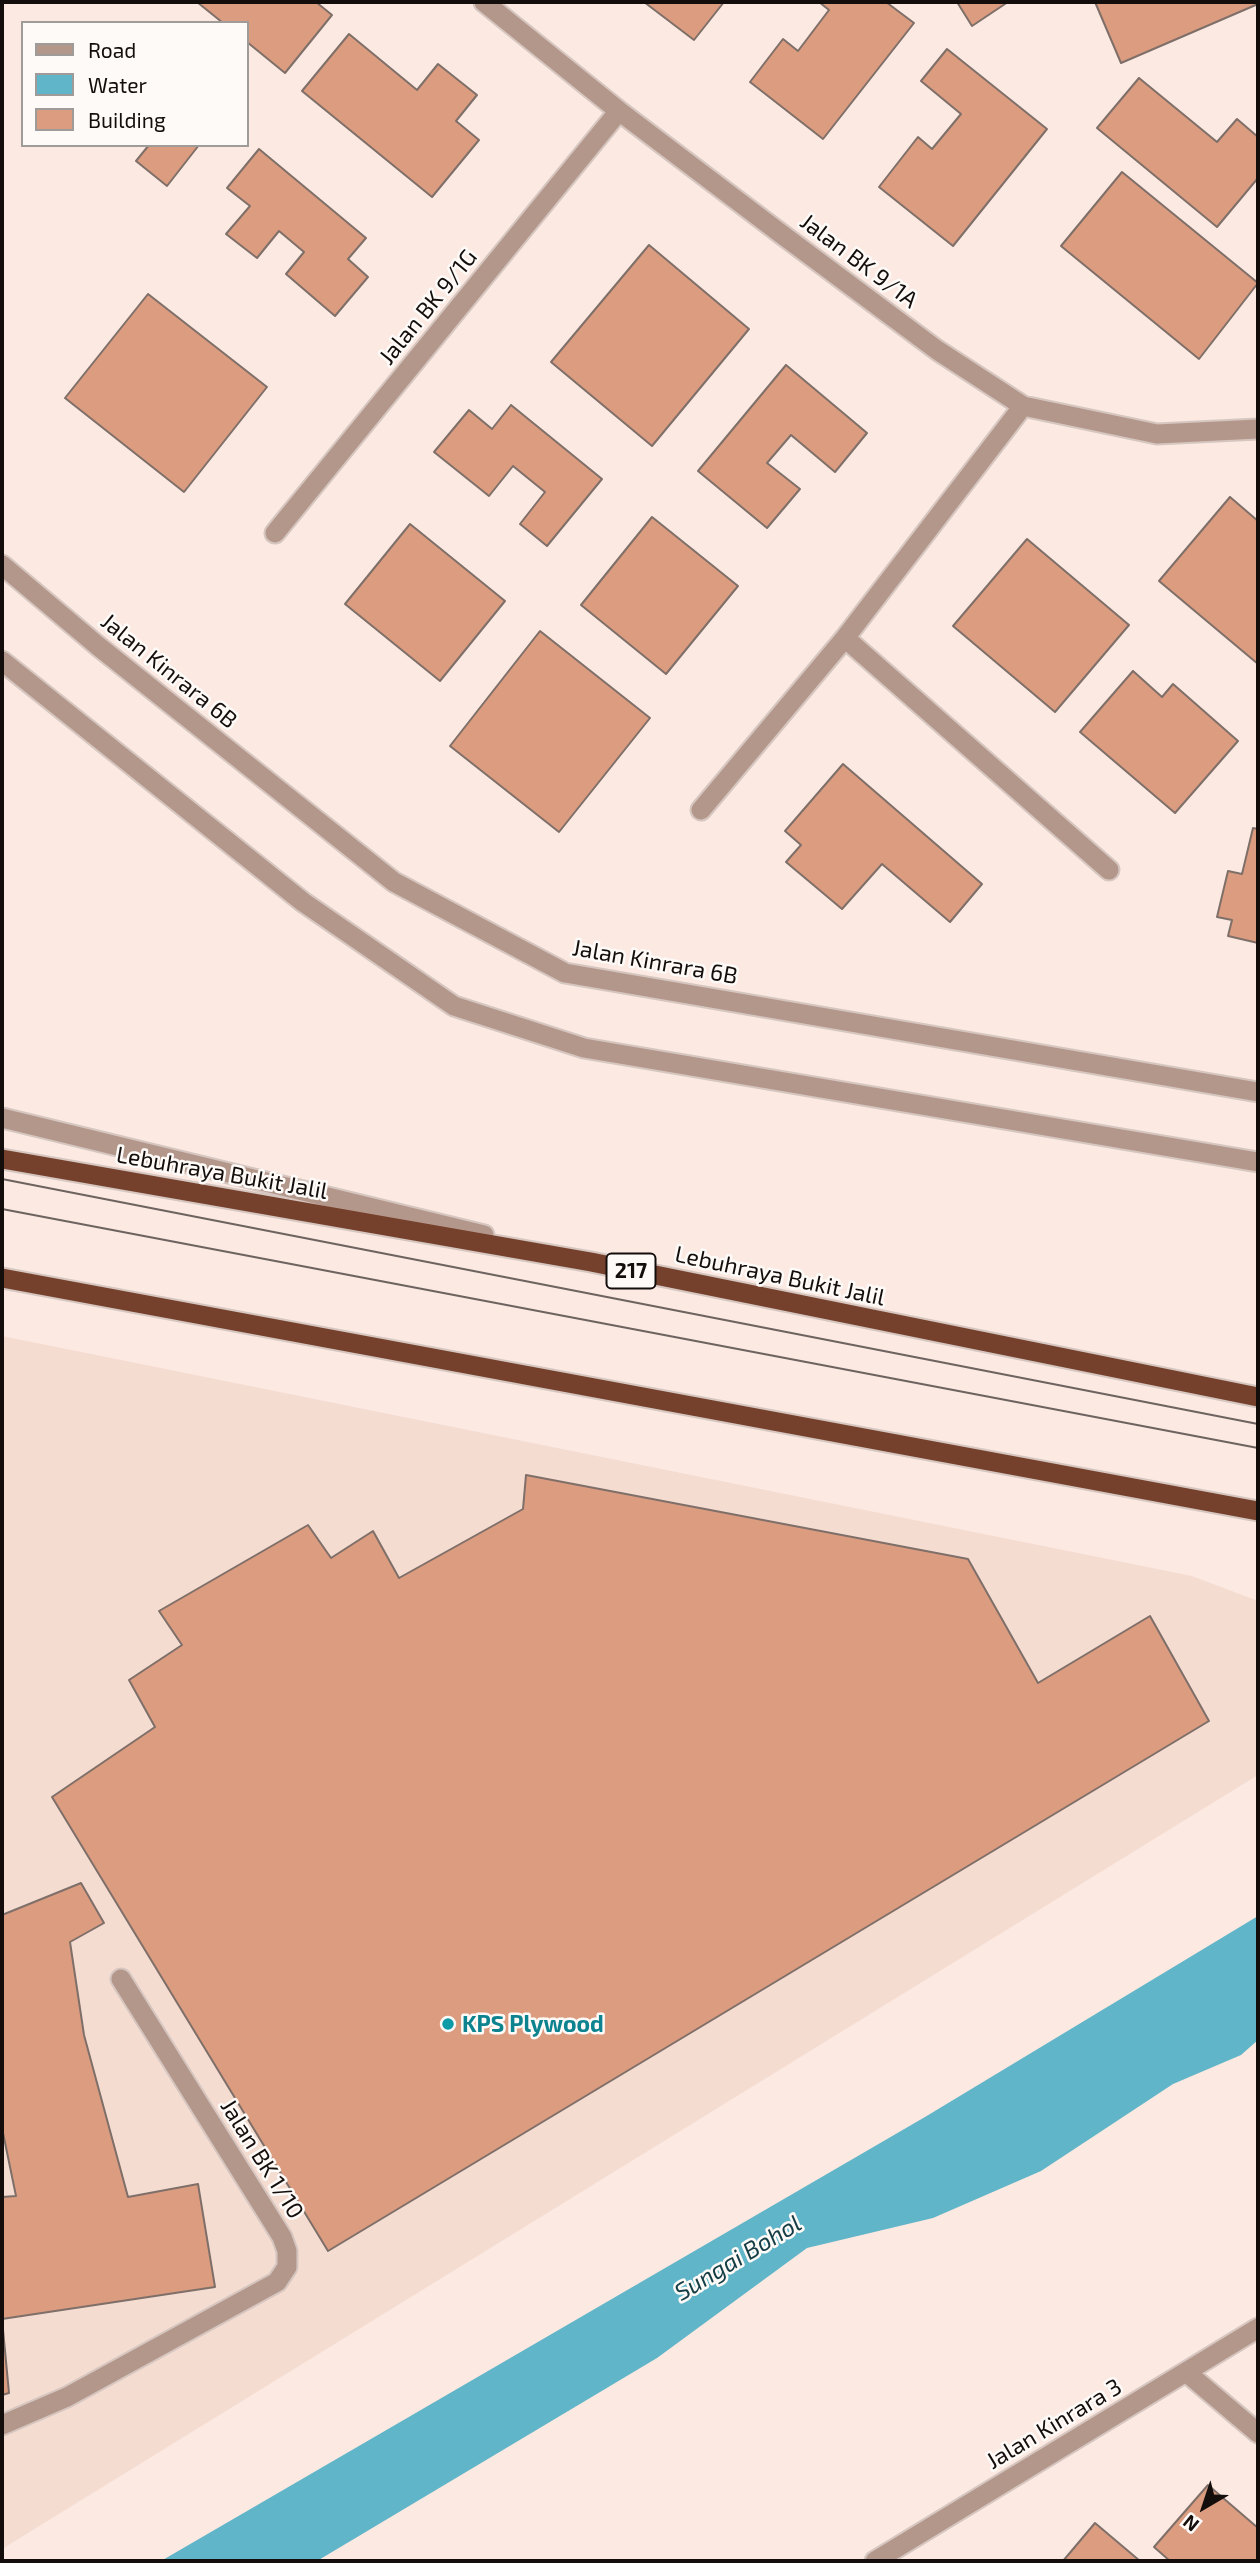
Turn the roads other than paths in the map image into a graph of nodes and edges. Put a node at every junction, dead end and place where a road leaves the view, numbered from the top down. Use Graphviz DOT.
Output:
graph roads {
  1 [pos="484,2"];
  2 [pos="619,111"];
  3 [pos="1023,406"];
  4 [pos="1258,429"];
  5 [pos="275,533"];
  6 [pos="2,565"];
  7 [pos="845,638"];
  8 [pos="2,661"];
  9 [pos="701,810"];
  10 [pos="1109,870"];
  11 [pos="1258,1091"];
  12 [pos="2,1118"];
  13 [pos="2,1159"];
  14 [pos="1258,1162"];
  15 [pos="591,1262"];
  16 [pos="2,1278"];
  17 [pos="1258,1397"];
  18 [pos="1258,1511"];
  19 [pos="121,1979"];
  20 [pos="1258,2328"];
  21 [pos="1186,2372"];
  22 [pos="2,2426"];
  23 [pos="1258,2433"];
  24 [pos="887,2559"];
  1 -- 2 [label="street, Jalan BK 9/1A"];
  2 -- 3 [label="street, Jalan BK 9/1A"];
  2 -- 5 [label="street, Jalan BK 9/1G"];
  3 -- 4 [label="street, Jalan BK 9/1A"];
  3 -- 7 [label="street"];
  6 -- 11 [label="street, Jalan Kinrara 6B"];
  7 -- 9 [label="street"];
  7 -- 10 [label="street"];
  8 -- 14 [label="street"];
  12 -- 15 [label="street"];
  13 -- 15 [label="highway, Lebuhraya Bukit Jalil / 217"];
  15 -- 17 [label="highway, Lebuhraya Bukit Jalil / 217"];
  16 -- 18 [label="highway"];
  19 -- 22 [label="street, Jalan BK 1/10"];
  20 -- 21 [label="street, Jalan Kinrara 3"];
  21 -- 23 [label="street"];
  21 -- 24 [label="street, Jalan Kinrara 3"];
}
